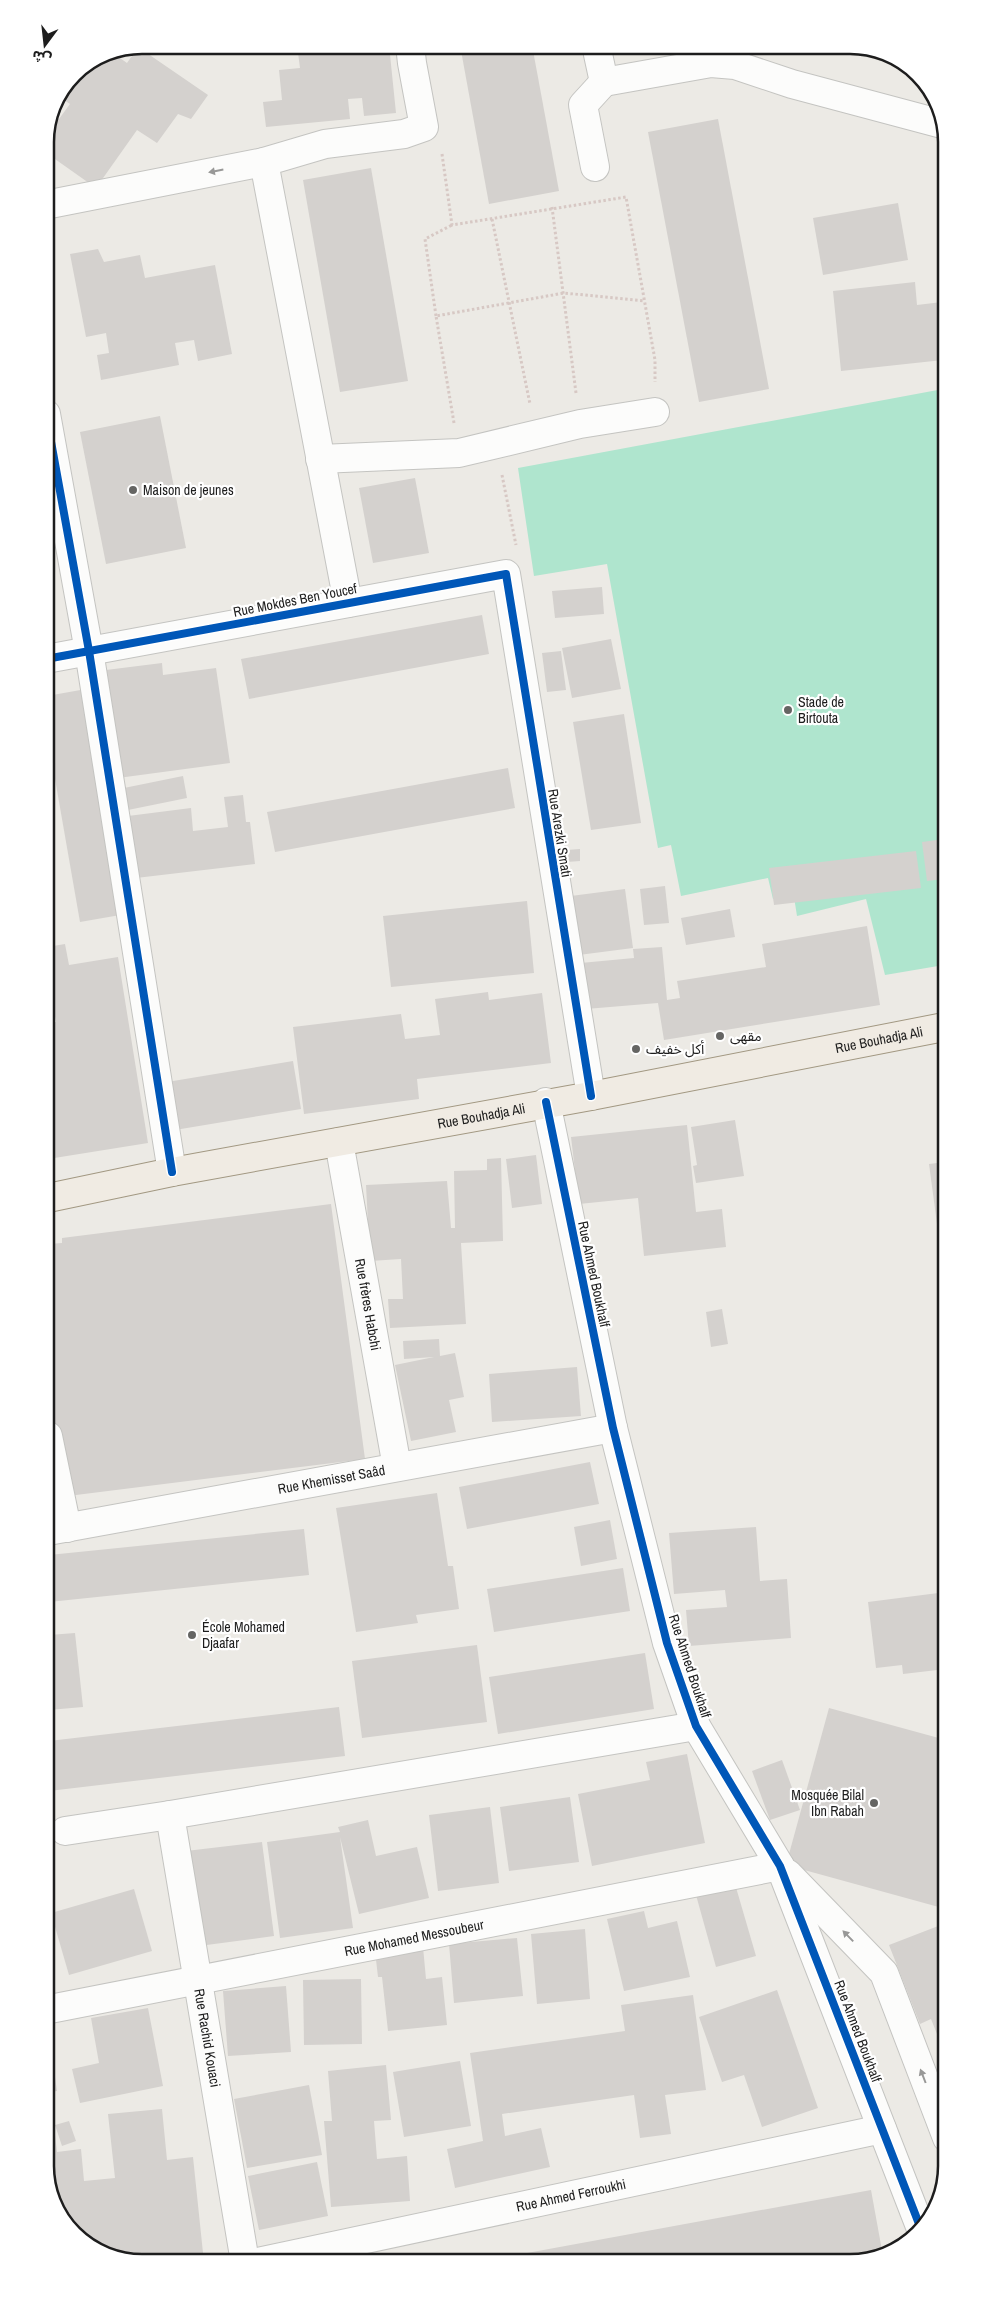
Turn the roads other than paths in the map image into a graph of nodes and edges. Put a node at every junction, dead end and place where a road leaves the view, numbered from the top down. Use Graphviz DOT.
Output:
graph roads {
  1 [pos="411,54"];
  2 [pos="598,54"];
  3 [pos="734,55"];
  4 [pos="604,82"];
  5 [pos="936,122"];
  6 [pos="264,162"];
  7 [pos="595,167"];
  8 [pos="54,203"];
  9 [pos="656,412"];
  10 [pos="320,458"];
  11 [pos="54,459"];
  12 [pos="506,574"];
  13 [pos="348,603"];
  14 [pos="88,652"];
  15 [pos="54,658"];
  16 [pos="938,1028"];
  17 [pos="590,1096"];
  18 [pos="546,1102"];
  19 [pos="339,1142"];
  20 [pos="172,1172"];
  21 [pos="54,1197"];
  22 [pos="613,1428"];
  23 [pos="397,1467"];
  24 [pos="54,1492"];
  25 [pos="58,1530"];
  26 [pos="696,1726"];
  27 [pos="170,1815"];
  28 [pos="65,1831"];
  29 [pos="780,1866"];
  30 [pos="198,1981"];
  31 [pos="54,2008"];
  32 [pos="938,2114"];
  33 [pos="882,2128"];
  34 [pos="918,2222"];
  35 [pos="244,2254"];
  36 [pos="295,2254"];
  1 -- 6 [label="street"];
  2 -- 4 [label="street"];
  3 -- 4 [label="street"];
  3 -- 5 [label="street"];
  4 -- 7 [label="street"];
  6 -- 8 [label="street, one-way"];
  6 -- 10 [label="street"];
  9 -- 10 [label="street"];
  10 -- 13 [label="street"];
  11 -- 14 [label="street"];
  12 -- 13 [label="street, Rue Mokdes Ben Youcef"];
  12 -- 17 [label="street, Rue Arezki Smati"];
  13 -- 14 [label="street, Rue Mokdes Ben Youcef"];
  14 -- 15 [label="street, Rue Mokdes Ben Youcef"];
  14 -- 20 [label="street"];
  16 -- 17 [label="main road, Rue Bouhadja Ali"];
  17 -- 18 [label="main road, Rue Bouhadja Ali"];
  18 -- 19 [label="main road, Rue Bouhadja Ali"];
  18 -- 22 [label="street, Rue Ahmed Boukhalf"];
  19 -- 20 [label="main road, Rue Bouhadja Ali"];
  19 -- 23 [label="street, Rue frères Habchi"];
  20 -- 21 [label="main road, Rue Bouhadja Ali"];
  22 -- 23 [label="street, Rue Khemisset Saâd"];
  22 -- 26 [label="street, Rue Ahmed Boukhalf"];
  23 -- 25 [label="street, Rue Khemisset Saâd"];
  24 -- 25 [label="street"];
  26 -- 27 [label="street"];
  26 -- 29 [label="street, Rue Ahmed Boukhalf"];
  27 -- 28 [label="street"];
  27 -- 30 [label="street, Rue Rachid Kouaci"];
  29 -- 30 [label="street, Rue Mohamed Messoubeur"];
  32 -- 29 [label="street, one-way"];
  29 -- 33 [label="street, Rue Ahmed Boukhalf"];
  30 -- 31 [label="street, Rue Mohamed Messoubeur"];
  30 -- 35 [label="street, Rue Rachid Kouaci"];
  33 -- 34 [label="street, Rue Ahmed Boukhalf"];
  33 -- 36 [label="street, Rue Ahmed Ferroukhi"];
}
